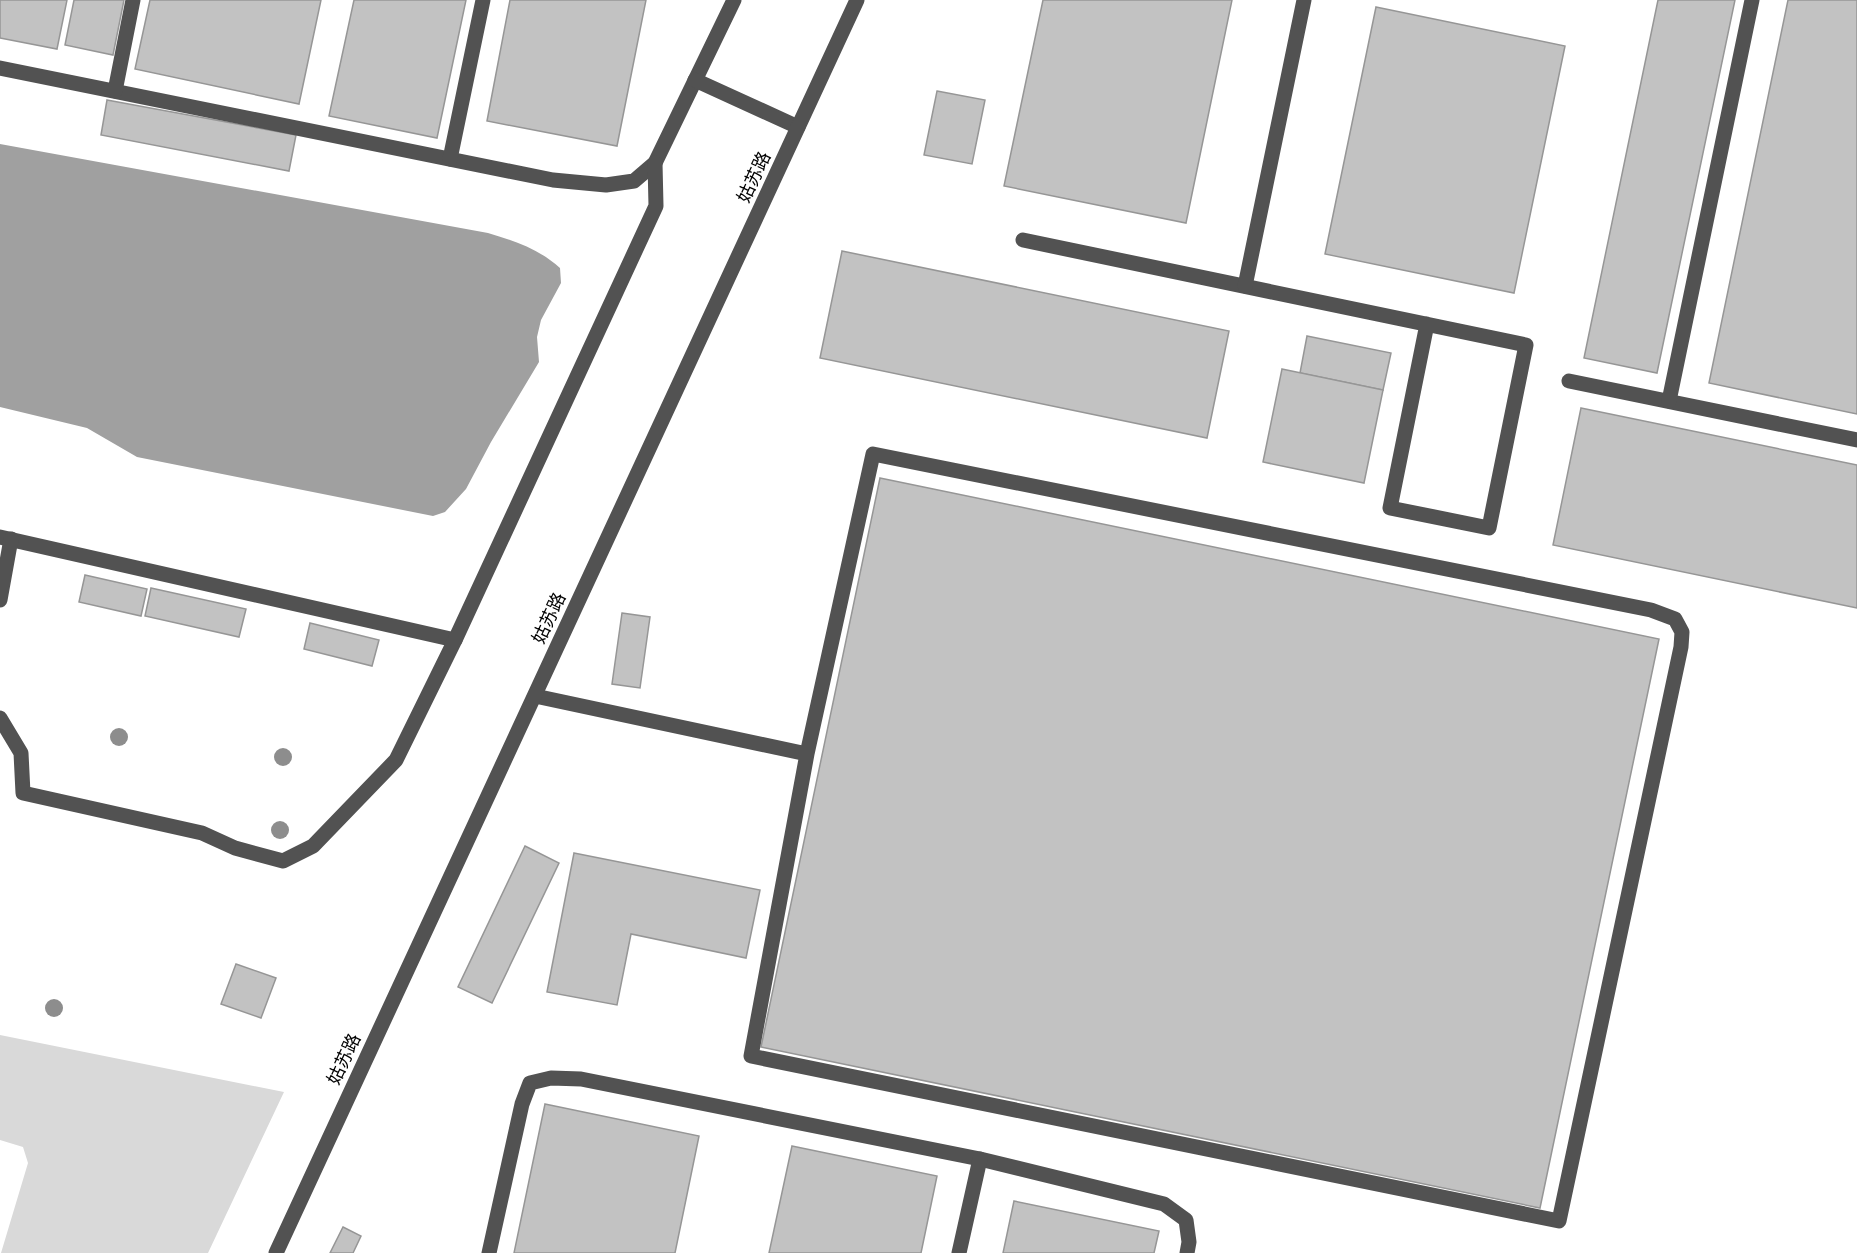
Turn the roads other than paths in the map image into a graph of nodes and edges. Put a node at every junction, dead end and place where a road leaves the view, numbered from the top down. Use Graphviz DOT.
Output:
graph roads {
  1 [pos="133,0"];
  2 [pos="483,0"];
  3 [pos="734,0"];
  4 [pos="857,0"];
  5 [pos="1304,0"];
  6 [pos="1752,0"];
  7 [pos="0,68"];
  8 [pos="696,80"];
  9 [pos="115,92"];
  10 [pos="798,127"];
  11 [pos="450,159"];
  12 [pos="655,163"];
  13 [pos="1023,240"];
  14 [pos="1245,286"];
  15 [pos="1427,324"];
  16 [pos="1569,381"];
  17 [pos="1669,401"];
  18 [pos="1857,440"];
  19 [pos="6,538"];
  20 [pos="0,600"];
  21 [pos="455,640"];
  22 [pos="535,696"];
  23 [pos="0,718"];
  24 [pos="807,754"];
  25 [pos="980,1159"];
  26 [pos="276,1253"];
  27 [pos="489,1253"];
  28 [pos="959,1253"];
  29 [pos="1186,1253"];
  1 -- 9 [label="street"];
  2 -- 11 [label="street"];
  3 -- 8 [label="street"];
  4 -- 10 [label="street, 姑苏路"];
  5 -- 14 [label="street"];
  6 -- 17 [label="street"];
  7 -- 9 [label="street"];
  8 -- 10 [label="street"];
  8 -- 12 [label="street"];
  9 -- 11 [label="street"];
  10 -- 22 [label="street, 姑苏路"];
  11 -- 12 [label="street"];
  12 -- 21 [label="street"];
  13 -- 14 [label="street"];
  14 -- 15 [label="street"];
  15 -- 15 [label="street"];
  16 -- 17 [label="street"];
  17 -- 18 [label="street"];
  19 -- 20 [label="street"];
  19 -- 21 [label="street"];
  21 -- 23 [label="street"];
  22 -- 24 [label="street"];
  22 -- 26 [label="street, 姑苏路"];
  24 -- 24 [label="street"];
  25 -- 27 [label="street"];
  25 -- 28 [label="street"];
  25 -- 29 [label="street"];
}
